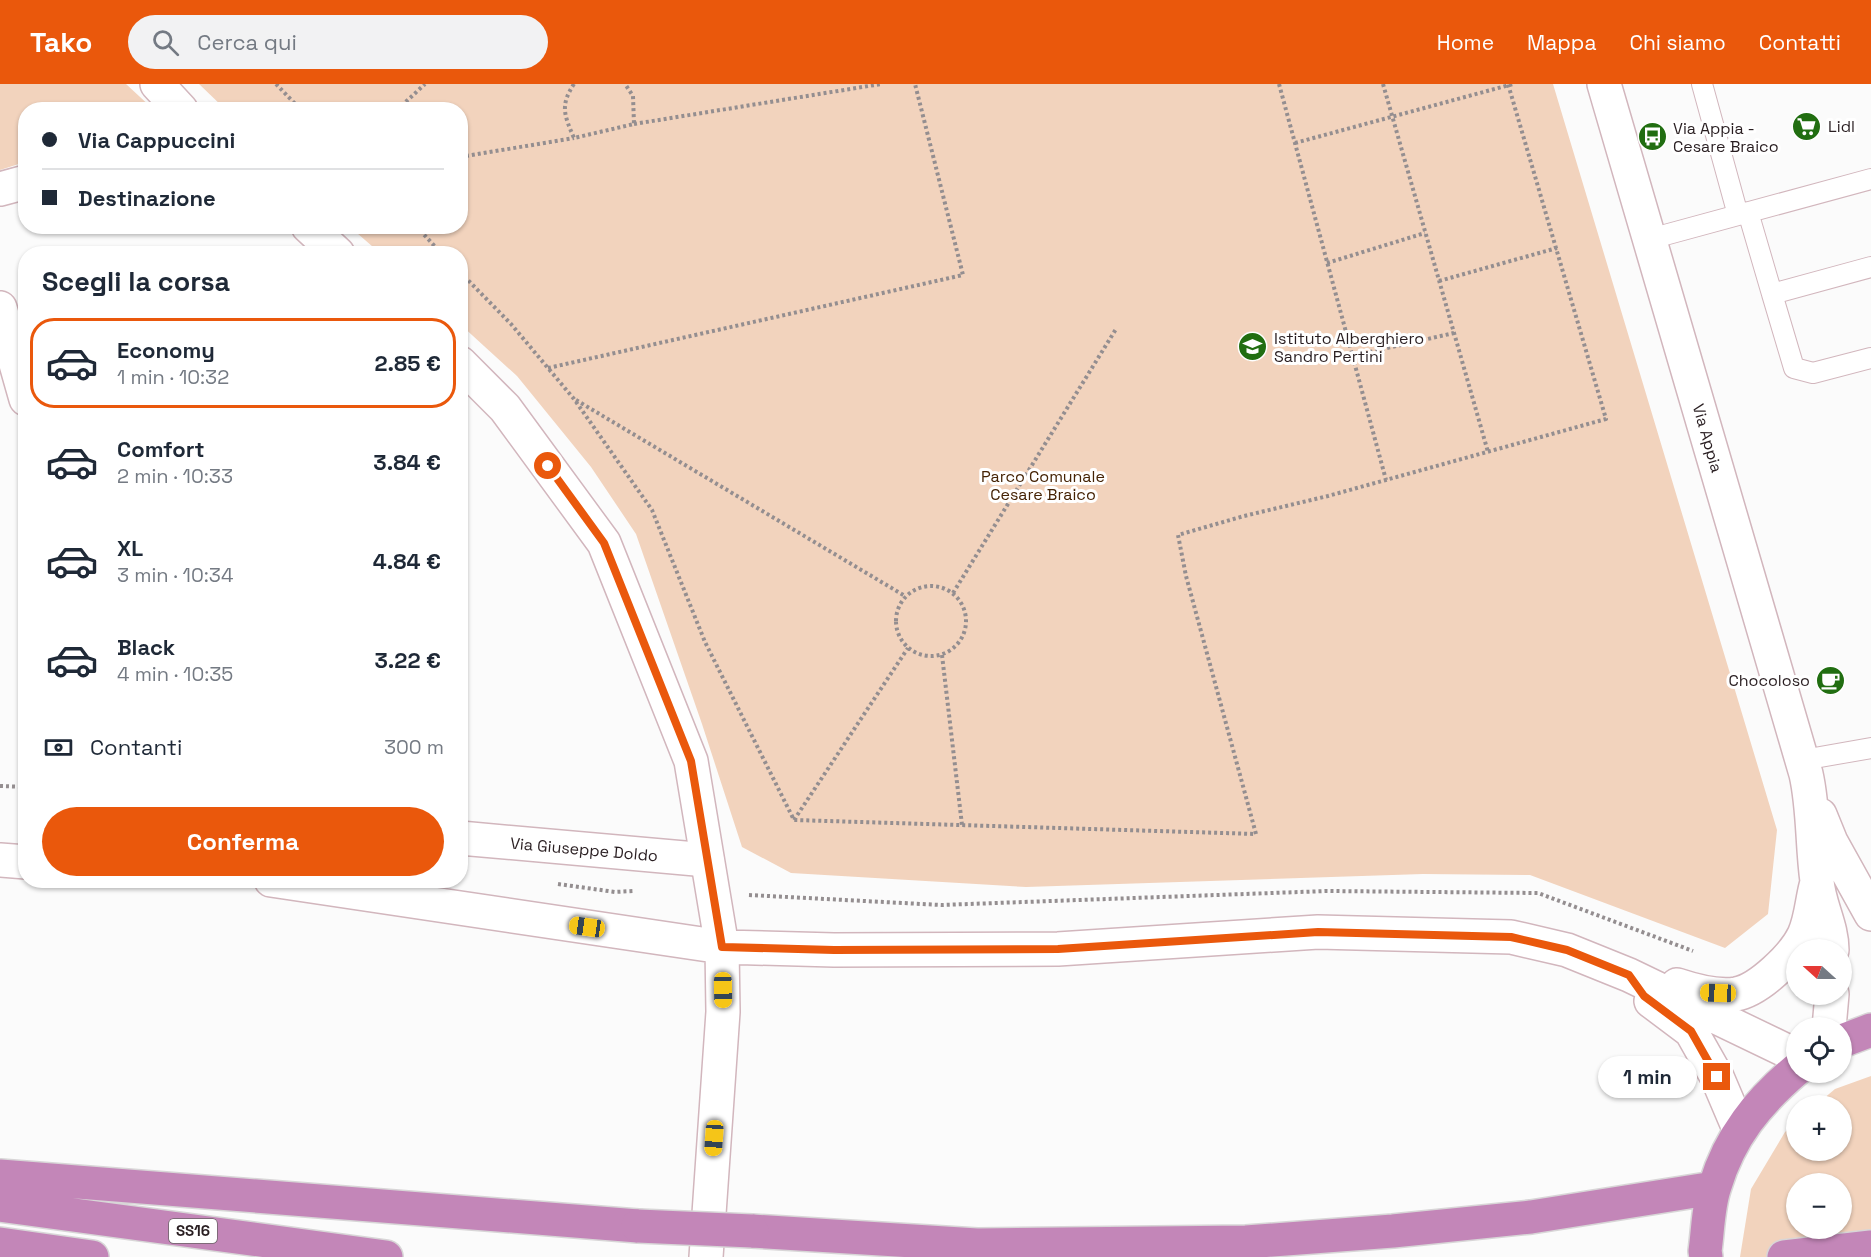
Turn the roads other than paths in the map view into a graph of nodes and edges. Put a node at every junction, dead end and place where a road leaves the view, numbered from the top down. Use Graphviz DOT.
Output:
graph roads {
  1 [pos="158,84"];
  2 [pos="1605,84"];
  3 [pos="1702,84"];
  4 [pos="174,102"];
  5 [pos="1871,179"];
  6 [pos="18,184"];
  7 [pos="0,189"];
  8 [pos="1743,213"];
  9 [pos="317,234"];
  10 [pos="1650,238"];
  11 [pos="329,246"];
  12 [pos="1871,267"];
  13 [pos="1772,294"];
  14 [pos="0,308"];
  15 [pos="1871,358"];
  16 [pos="18,371"];
  17 [pos="468,371"];
  18 [pos="1871,748"];
  19 [pos="1803,760"];
  20 [pos="1810,792"];
  21 [pos="468,839"];
  22 [pos="0,861"];
  23 [pos="18,862"];
  24 [pos="710,876"];
  25 [pos="1817,884"];
  26 [pos="325,888"];
  27 [pos="1871,914"];
  28 [pos="1832,939"];
  29 [pos="722,947"];
  30 [pos="1629,975"];
  31 [pos="1871,1030"];
  32 [pos="1852,1037"];
  33 [pos="1786,1051"];
  34 [pos="1786,1078"];
  35 [pos="1740,1131"];
  36 [pos="0,1176"];
  37 [pos="1714,1188"];
  38 [pos="0,1205"];
  39 [pos="0,1244"];
  40 [pos="1871,1246"];
  41 [pos="92,1257"];
  42 [pos="386,1257"];
  43 [pos="706,1257"];
  44 [pos="1706,1257"];
  45 [pos="1784,1257"];
  1 -- 4 [label="street"];
  2 -- 10 [label="street, Via Appia"];
  3 -- 8 [label="lane"];
  5 -- 8 [label="lane"];
  6 -- 7 [label="street"];
  8 -- 10 [label="lane"];
  8 -- 13 [label="lane"];
  9 -- 11 [label="street"];
  10 -- 19 [label="street, Via Appia"];
  12 -- 13 [label="lane"];
  13 -- 15 [label="lane"];
  14 -- 16 [label="street"];
  17 -- 24 [label="street"];
  18 -- 19 [label="lane"];
  19 -- 20 [label="street, Via Appia"];
  20 -- 25 [label="street, Via Appia"];
  20 -- 27 [label="street, Via Appia"];
  21 -- 24 [label="street, Via Giuseppe Doldo"];
  22 -- 23 [label="street"];
  24 -- 29 [label="street"];
  25 -- 28 [label="street, Via Appia"];
  25 -- 30 [label="street"];
  26 -- 29 [label="street"];
  29 -- 30 [label="street"];
  29 -- 43 [label="street"];
  30 -- 33 [label="street"];
  30 -- 35 [label="street"];
  31 -- 32 [label="highway"];
  34 -- 35 [label="highway"];
  35 -- 37 [label="highway"];
  36 -- 37 [label="highway, bridge"];
  37 -- 44 [label="highway"];
  38 -- 42 [label="highway, SS16"];
  39 -- 41 [label="highway"];
  40 -- 45 [label="highway"];
}
